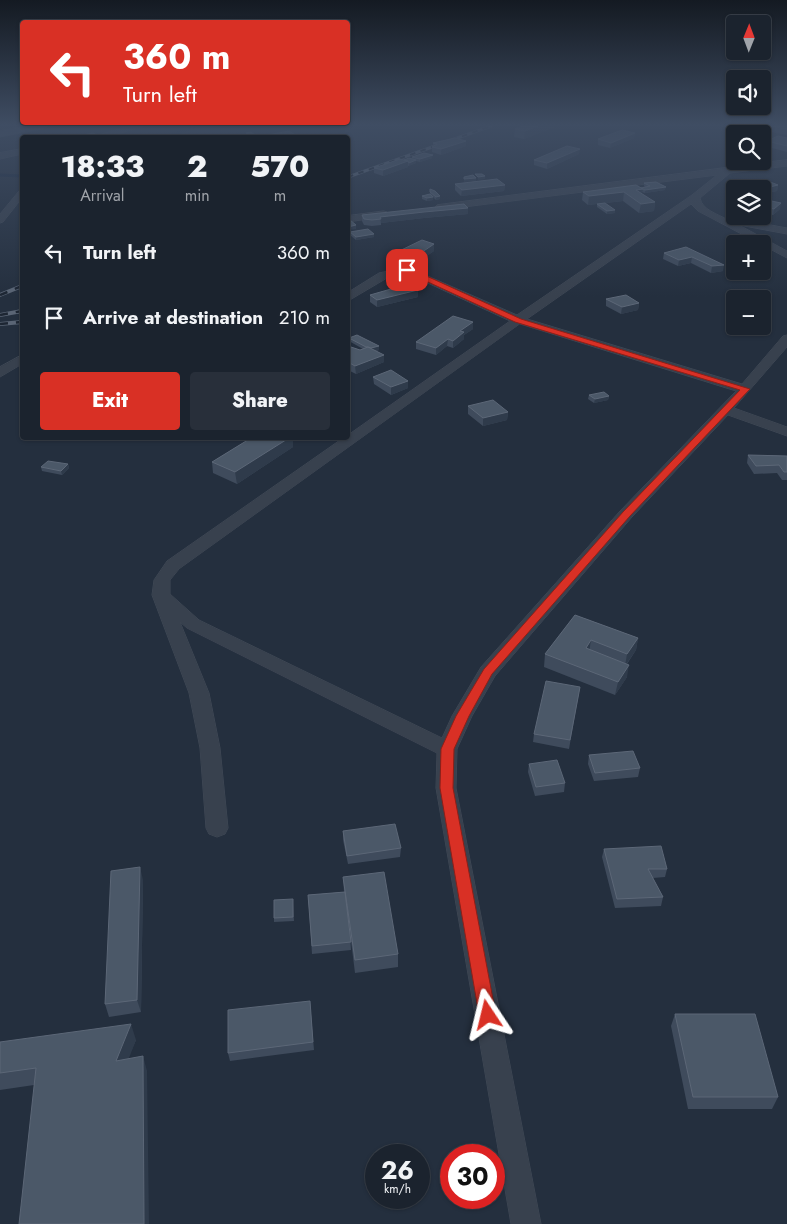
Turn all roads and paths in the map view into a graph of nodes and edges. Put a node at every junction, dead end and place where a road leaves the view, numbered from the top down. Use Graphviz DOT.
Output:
graph roads {
  1 [pos="626,183"];
  2 [pos="712,183"];
  3 [pos="20,195"];
  4 [pos="695,197"];
  5 [pos="426,209"];
  6 [pos="3,211"];
  7 [pos="396,212"];
  8 [pos="350,219"];
  9 [pos="716,219"];
  10 [pos="0,220"];
  11 [pos="787,231"];
  12 [pos="787,255"];
  13 [pos="350,296"];
  14 [pos="518,320"];
  15 [pos="787,339"];
  16 [pos="20,360"];
  17 [pos="0,373"];
  18 [pos="745,389"];
  19 [pos="726,410"];
  20 [pos="787,432"];
  21 [pos="350,439"];
  22 [pos="349,440"];
  23 [pos="162,595"];
  24 [pos="448,749"];
  25 [pos="217,828"];
  26 [pos="526,1224"];
  1 -- 5 [label="street"];
  2 -- 4 [label="street"];
  3 -- 6 [label="street"];
  4 -- 9 [label="street"];
  4 -- 14 [label="street"];
  6 -- 10 [label="street"];
  7 -- 8 [label="street"];
  9 -- 11 [label="street"];
  9 -- 12 [label="street"];
  13 -- 14 [label="street"];
  14 -- 18 [label="street"];
  14 -- 21 [label="street"];
  15 -- 18 [label="street"];
  16 -- 17 [label="street"];
  18 -- 19 [label="street"];
  19 -- 20 [label="street"];
  19 -- 24 [label="street"];
  22 -- 23 [label="street"];
  23 -- 24 [label="street"];
  23 -- 25 [label="street"];
  24 -- 26 [label="street"];
}
